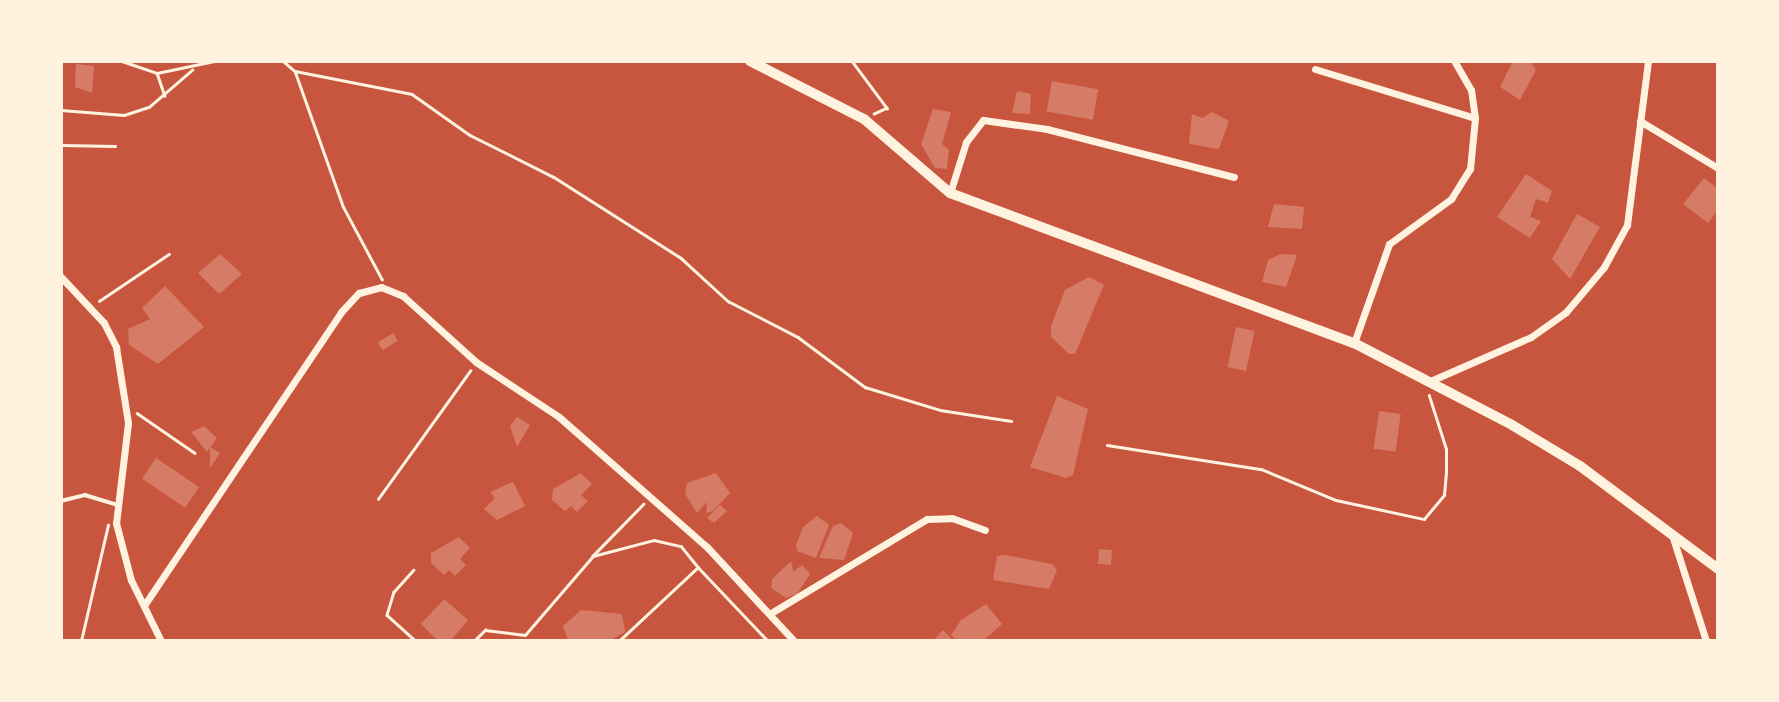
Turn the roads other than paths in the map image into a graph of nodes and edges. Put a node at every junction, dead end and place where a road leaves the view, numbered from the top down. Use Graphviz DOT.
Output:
graph roads {
  1 [pos="750,61"];
  2 [pos="1454,61"];
  3 [pos="1648,61"];
  4 [pos="1315,69"];
  5 [pos="1475,118"];
  6 [pos="1640,121"];
  7 [pos="1718,168"];
  8 [pos="1234,177"];
  9 [pos="950,193"];
  10 [pos="61,277"];
  11 [pos="1354,343"];
  12 [pos="1428,382"];
  13 [pos="61,501"];
  14 [pos="115,504"];
  15 [pos="985,530"];
  16 [pos="1672,535"];
  17 [pos="1718,569"];
  18 [pos="145,604"];
  19 [pos="771,612"];
  20 [pos="161,641"];
  21 [pos="794,641"];
  22 [pos="1706,641"];
  1 -- 9 [label="street"];
  2 -- 5 [label="street"];
  3 -- 6 [label="street"];
  4 -- 5 [label="street"];
  5 -- 11 [label="street"];
  6 -- 7 [label="street"];
  6 -- 12 [label="street"];
  8 -- 9 [label="street"];
  9 -- 11 [label="street"];
  10 -- 14 [label="street"];
  11 -- 12 [label="street"];
  12 -- 16 [label="street"];
  13 -- 14 [label="lane"];
  14 -- 18 [label="street"];
  15 -- 19 [label="street"];
  16 -- 17 [label="street"];
  16 -- 22 [label="street"];
  18 -- 19 [label="street"];
  18 -- 20 [label="street"];
  19 -- 21 [label="street"];
}
